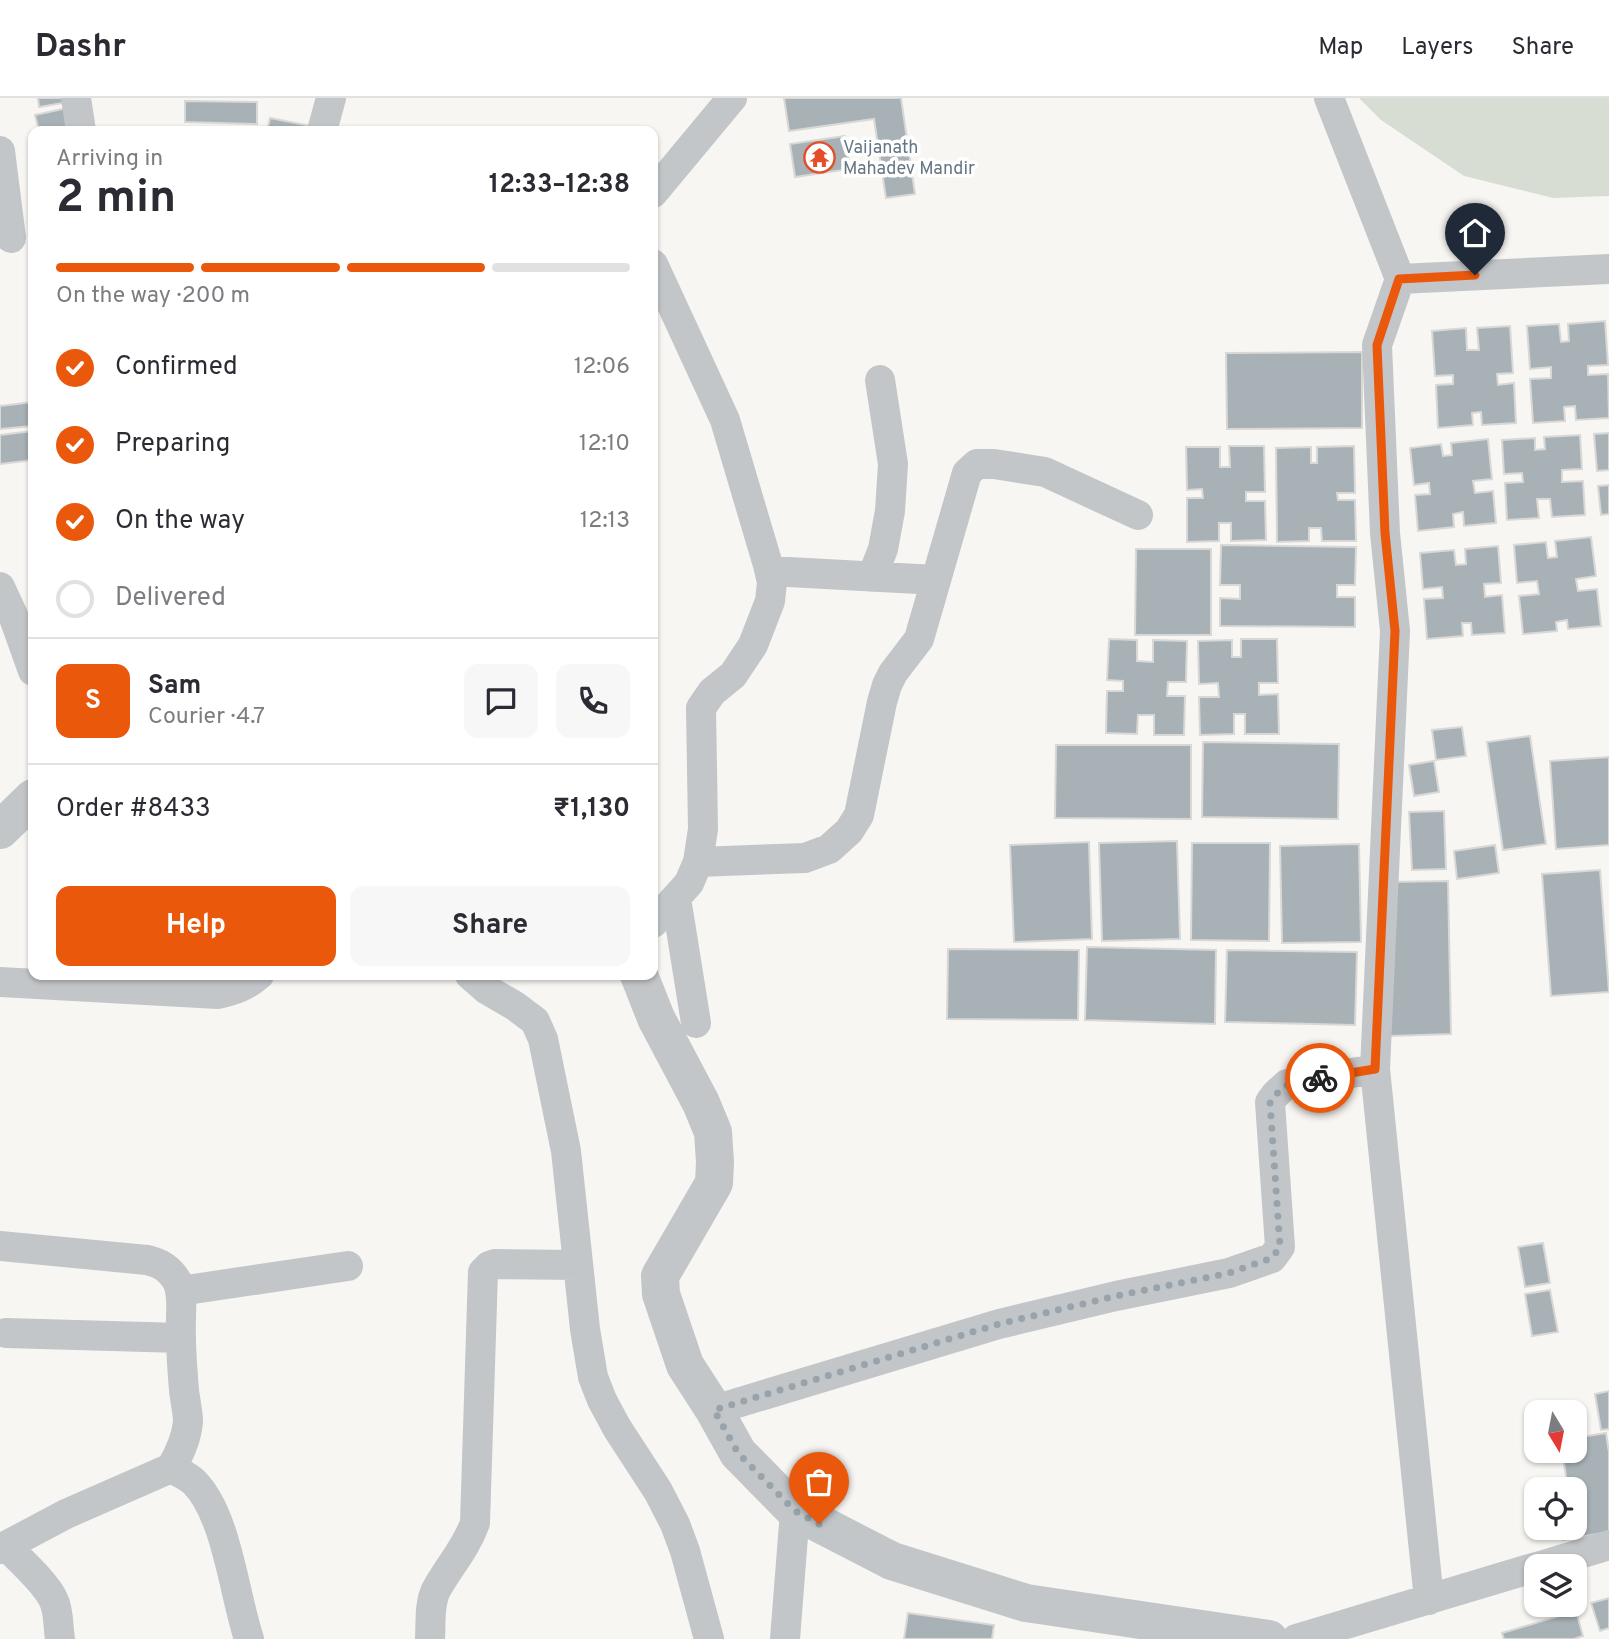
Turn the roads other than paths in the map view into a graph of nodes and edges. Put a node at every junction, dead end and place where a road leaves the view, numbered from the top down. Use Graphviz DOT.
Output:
graph roads {
  1 [pos="76,98"];
  2 [pos="331,98"];
  3 [pos="732,98"];
  4 [pos="1329,98"];
  5 [pos="80,126"];
  6 [pos="323,126"];
  7 [pos="0,151"];
  8 [pos="658,187"];
  9 [pos="11,238"];
  10 [pos="1609,269"];
  11 [pos="658,275"];
  12 [pos="1399,279"];
  13 [pos="880,380"];
  14 [pos="1138,514"];
  15 [pos="770,571"];
  16 [pos="872,577"];
  17 [pos="936,580"];
  18 [pos="0,587"];
  19 [pos="28,657"];
  20 [pos="28,802"];
  21 [pos="0,830"];
  22 [pos="698,862"];
  23 [pos="676,898"];
  24 [pos="658,918"];
  25 [pos="253,980"];
  26 [pos="476,980"];
  27 [pos="641,980"];
  28 [pos="0,982"];
  29 [pos="696,1023"];
  30 [pos="1375,1069"];
  31 [pos="0,1245"];
  32 [pos="578,1265"];
  33 [pos="348,1266"];
  34 [pos="180,1291"];
  35 [pos="6,1333"];
  36 [pos="181,1338"];
  37 [pos="714,1410"];
  38 [pos="171,1468"];
  39 [pos="795,1511"];
  40 [pos="1609,1545"];
  41 [pos="3,1548"];
  42 [pos="1580,1554"];
  43 [pos="1524,1572"];
  44 [pos="1429,1600"];
  45 [pos="60,1639"];
  46 [pos="249,1639"];
  47 [pos="430,1639"];
  48 [pos="709,1639"];
  49 [pos="785,1639"];
  50 [pos="1269,1639"];
  51 [pos="1296,1639"];
  1 -- 5 [label="street"];
  2 -- 6 [label="street"];
  3 -- 8 [label="street"];
  4 -- 12 [label="street"];
  7 -- 9 [label="street"];
  10 -- 12 [label="street"];
  11 -- 15 [label="street"];
  12 -- 30 [label="street"];
  13 -- 16 [label="street"];
  14 -- 17 [label="street"];
  15 -- 16 [label="street"];
  15 -- 22 [label="street"];
  16 -- 17 [label="street"];
  17 -- 22 [label="street"];
  18 -- 19 [label="street"];
  20 -- 21 [label="street"];
  22 -- 23 [label="street"];
  23 -- 24 [label="street"];
  23 -- 29 [label="street"];
  25 -- 28 [label="street"];
  26 -- 32 [label="street"];
  27 -- 37 [label="street"];
  30 -- 37 [label="street"];
  30 -- 44 [label="street"];
  31 -- 34 [label="street"];
  32 -- 47 [label="street"];
  32 -- 48 [label="street"];
  33 -- 34 [label="street"];
  34 -- 36 [label="street"];
  35 -- 36 [label="street"];
  36 -- 38 [label="street"];
  37 -- 39 [label="street"];
  38 -- 41 [label="street"];
  38 -- 46 [label="street"];
  39 -- 49 [label="street"];
  39 -- 50 [label="street"];
  40 -- 42 [label="street"];
  41 -- 45 [label="street"];
  43 -- 44 [label="street"];
  44 -- 51 [label="street"];
}
